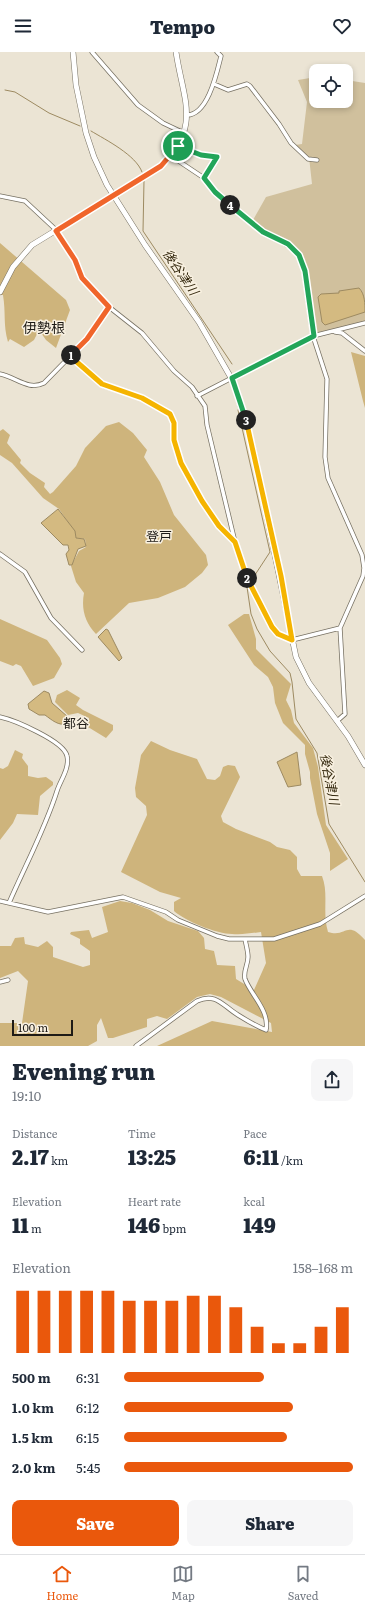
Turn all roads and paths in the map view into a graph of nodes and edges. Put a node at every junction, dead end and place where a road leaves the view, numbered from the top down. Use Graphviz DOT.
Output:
graph roads {
  1 [pos="73,52"];
  2 [pos="92,52"];
  3 [pos="176,52"];
  4 [pos="217,52"];
  5 [pos="214,84"];
  6 [pos="188,115"];
  7 [pos="184,133"];
  8 [pos="178,146"];
  9 [pos="172,156"];
  10 [pos="317,160"];
  11 [pos="204,178"];
  12 [pos="0,196"];
  13 [pos="113,196"];
  14 [pos="56,231"];
  15 [pos="0,292"];
  16 [pos="109,307"];
  17 [pos="365,323"];
  18 [pos="335,332"];
  19 [pos="314,336"];
  20 [pos="365,351"];
  21 [pos="70,356"];
  22 [pos="0,374"];
  23 [pos="232,378"];
  24 [pos="197,396"];
  25 [pos="235,542"];
  26 [pos="0,554"];
  27 [pos="340,628"];
  28 [pos="292,640"];
  29 [pos="82,650"];
  30 [pos="0,717"];
  31 [pos="337,721"];
  32 [pos="365,765"];
  33 [pos="365,896"];
  34 [pos="0,902"];
  35 [pos="9,903"];
  36 [pos="245,939"];
  37 [pos="8,980"];
  38 [pos="0,982"];
  39 [pos="136,1046"];
  1 -- 13 [label="street"];
  2 -- 7 [label="street"];
  3 -- 6 [label="street"];
  4 -- 5 [label="street"];
  5 -- 6 [label="street"];
  5 -- 10 [label="street"];
  6 -- 7 [label="street"];
  7 -- 8 [label="street"];
  8 -- 9 [label="street"];
  8 -- 11 [label="street"];
  9 -- 11 [label="street"];
  9 -- 13 [label="street"];
  11 -- 19 [label="street"];
  12 -- 14 [label="street"];
  13 -- 14 [label="street"];
  13 -- 23 [label="street"];
  14 -- 15 [label="street"];
  14 -- 16 [label="street"];
  16 -- 21 [label="street"];
  16 -- 24 [label="street"];
  17 -- 18 [label="street"];
  18 -- 19 [label="street"];
  18 -- 20 [label="street"];
  19 -- 23 [label="street"];
  19 -- 27 [label="street"];
  21 -- 22 [label="street"];
  21 -- 25 [label="street"];
  23 -- 24 [label="street"];
  23 -- 28 [label="street"];
  24 -- 25 [label="street"];
  25 -- 28 [label="street"];
  26 -- 29 [label="street"];
  27 -- 28 [label="street"];
  27 -- 31 [label="street"];
  28 -- 31 [label="street"];
  30 -- 35 [label="street"];
  31 -- 32 [label="street"];
  33 -- 36 [label="street"];
  34 -- 35 [label="street"];
  35 -- 36 [label="street"];
  36 -- 39 [label="street"];
  37 -- 38 [label="street"];
}
